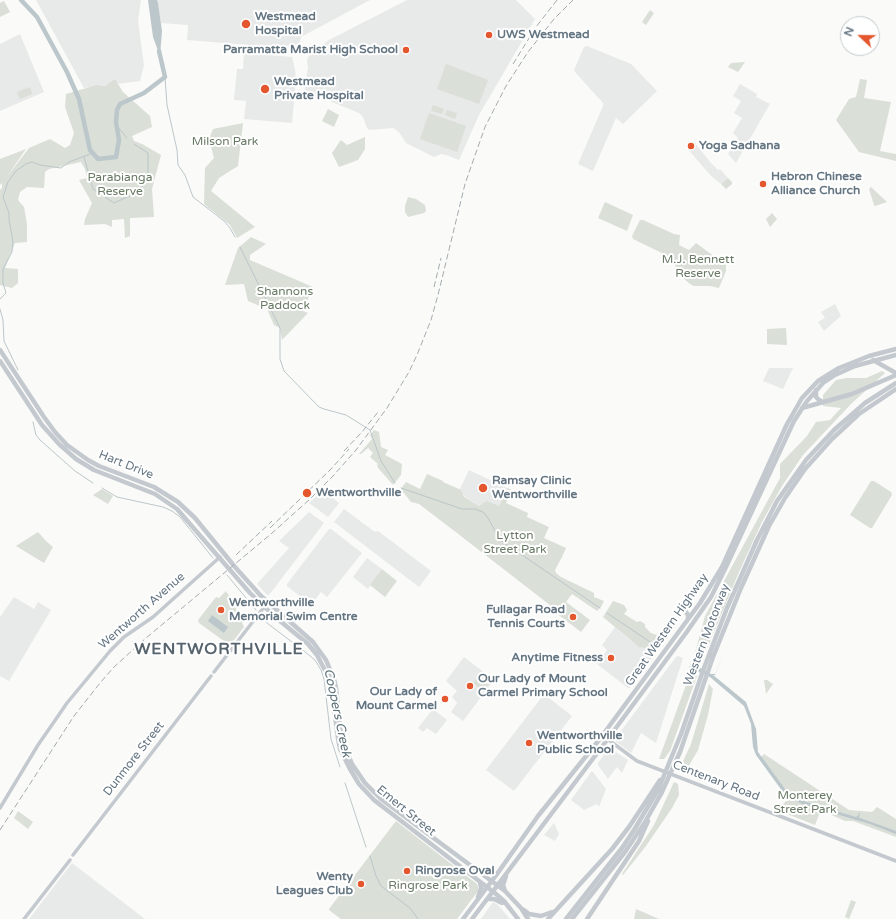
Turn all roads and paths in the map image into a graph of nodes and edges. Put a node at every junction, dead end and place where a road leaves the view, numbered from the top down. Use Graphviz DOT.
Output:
graph roads {
  1 [pos="896,349"];
  2 [pos="0,350"];
  3 [pos="896,355"];
  4 [pos="870,356"];
  5 [pos="0,361"];
  6 [pos="874,361"];
  7 [pos="889,369"];
  8 [pos="896,374"];
  9 [pos="896,383"];
  10 [pos="896,389"];
  11 [pos="816,390"];
  12 [pos="824,402"];
  13 [pos="802,408"];
  14 [pos="787,424"];
  15 [pos="224,553"];
  16 [pos="219,557"];
  17 [pos="268,602"];
  18 [pos="264,607"];
  19 [pos="686,612"];
  20 [pos="687,621"];
  21 [pos="706,669"];
  22 [pos="602,735"];
  23 [pos="607,740"];
  24 [pos="665,777"];
  25 [pos="0,808"];
  26 [pos="652,810"];
  27 [pos="896,861"];
  28 [pos="508,870"];
  29 [pos="479,871"];
  30 [pos="497,874"];
  31 [pos="492,881"];
  32 [pos="480,882"];
  33 [pos="497,885"];
  34 [pos="487,887"];
  35 [pos="493,891"];
  36 [pos="505,891"];
  37 [pos="487,899"];
  38 [pos="563,903"];
  39 [pos="474,905"];
  40 [pos="521,908"];
  41 [pos="510,909"];
  42 [pos="24,919"];
  43 [pos="463,919"];
  44 [pos="472,919"];
  45 [pos="518,919"];
  46 [pos="528,919"];
  47 [pos="548,919"];
  48 [pos="566,919"];
  49 [pos="572,919"];
  50 [pos="587,919"];
  1 -- 4 [label="highway, Great Western Highway"];
  2 -- 15 [label="highway, Hart Drive"];
  3 -- 6 [label="highway, Great Western Highway"];
  3 -- 7 [label="highway"];
  4 -- 6 [label="highway"];
  4 -- 14 [label="highway, Great Western Highway"];
  5 -- 16 [label="highway, Hart Drive"];
  6 -- 7 [label="highway"];
  6 -- 11 [label="highway, Great Western Highway"];
  7 -- 8 [label="highway"];
  8 -- 12 [label="highway"];
  9 -- 21 [label="highway, Western Motorway"];
  10 -- 21 [label="highway, Western Motorway"];
  11 -- 12 [label="highway"];
  11 -- 13 [label="highway, Great Western Highway"];
  12 -- 13 [label="highway"];
  13 -- 14 [label="highway"];
  13 -- 23 [label="highway, Great Western Highway"];
  14 -- 20 [label="highway, Great Western Highway"];
  15 -- 16 [label="main road, Wentworth Avenue"];
  15 -- 17 [label="highway, Hart Drive"];
  16 -- 18 [label="highway, Hart Drive"];
  16 -- 25 [label="main road, Wentworth Avenue"];
  17 -- 18 [label="main road"];
  17 -- 29 [label="highway, Emert Street"];
  18 -- 32 [label="highway, Emert Street"];
  18 -- 42 [label="main road, Dunmore Street"];
  19 -- 20 [label="highway"];
  20 -- 22 [label="highway, Great Western Highway"];
  21 -- 24 [label="highway, Western Motorway"];
  22 -- 23 [label="main road, Centenary Road"];
  22 -- 30 [label="highway, Great Western Highway"];
  23 -- 27 [label="main road, Centenary Road"];
  23 -- 28 [label="highway, Great Western Highway"];
  24 -- 26 [label="highway, Western Motorway"];
  24 -- 38 [label="highway"];
  24 -- 48 [label="highway, Western Motorway"];
  26 -- 49 [label="highway, Western Motorway"];
  26 -- 50 [label="highway"];
  28 -- 33 [label="highway, Great Western Highway"];
  28 -- 36 [label="highway"];
  29 -- 30 [label="highway"];
  29 -- 31 [label="highway, Emert Street"];
  30 -- 31 [label="highway, Great Western Highway"];
  31 -- 33 [label="highway, Emert Street"];
  31 -- 34 [label="highway, Great Western Highway"];
  32 -- 34 [label="highway, Emert Street"];
  32 -- 39 [label="highway"];
  33 -- 35 [label="highway, Great Western Highway"];
  33 -- 36 [label="highway, Emert Street"];
  34 -- 35 [label="highway, Emert Street"];
  34 -- 39 [label="highway, Great Western Highway"];
  35 -- 37 [label="highway, Great Western Highway"];
  35 -- 41 [label="highway, Emert Street"];
  36 -- 40 [label="highway, Emert Street"];
  37 -- 41 [label="highway"];
  37 -- 44 [label="highway, Great Western Highway"];
  38 -- 40 [label="highway"];
  38 -- 47 [label="highway"];
  39 -- 43 [label="highway, Great Western Highway"];
  40 -- 46 [label="highway"];
  41 -- 45 [label="highway, Emert Street"];
}
